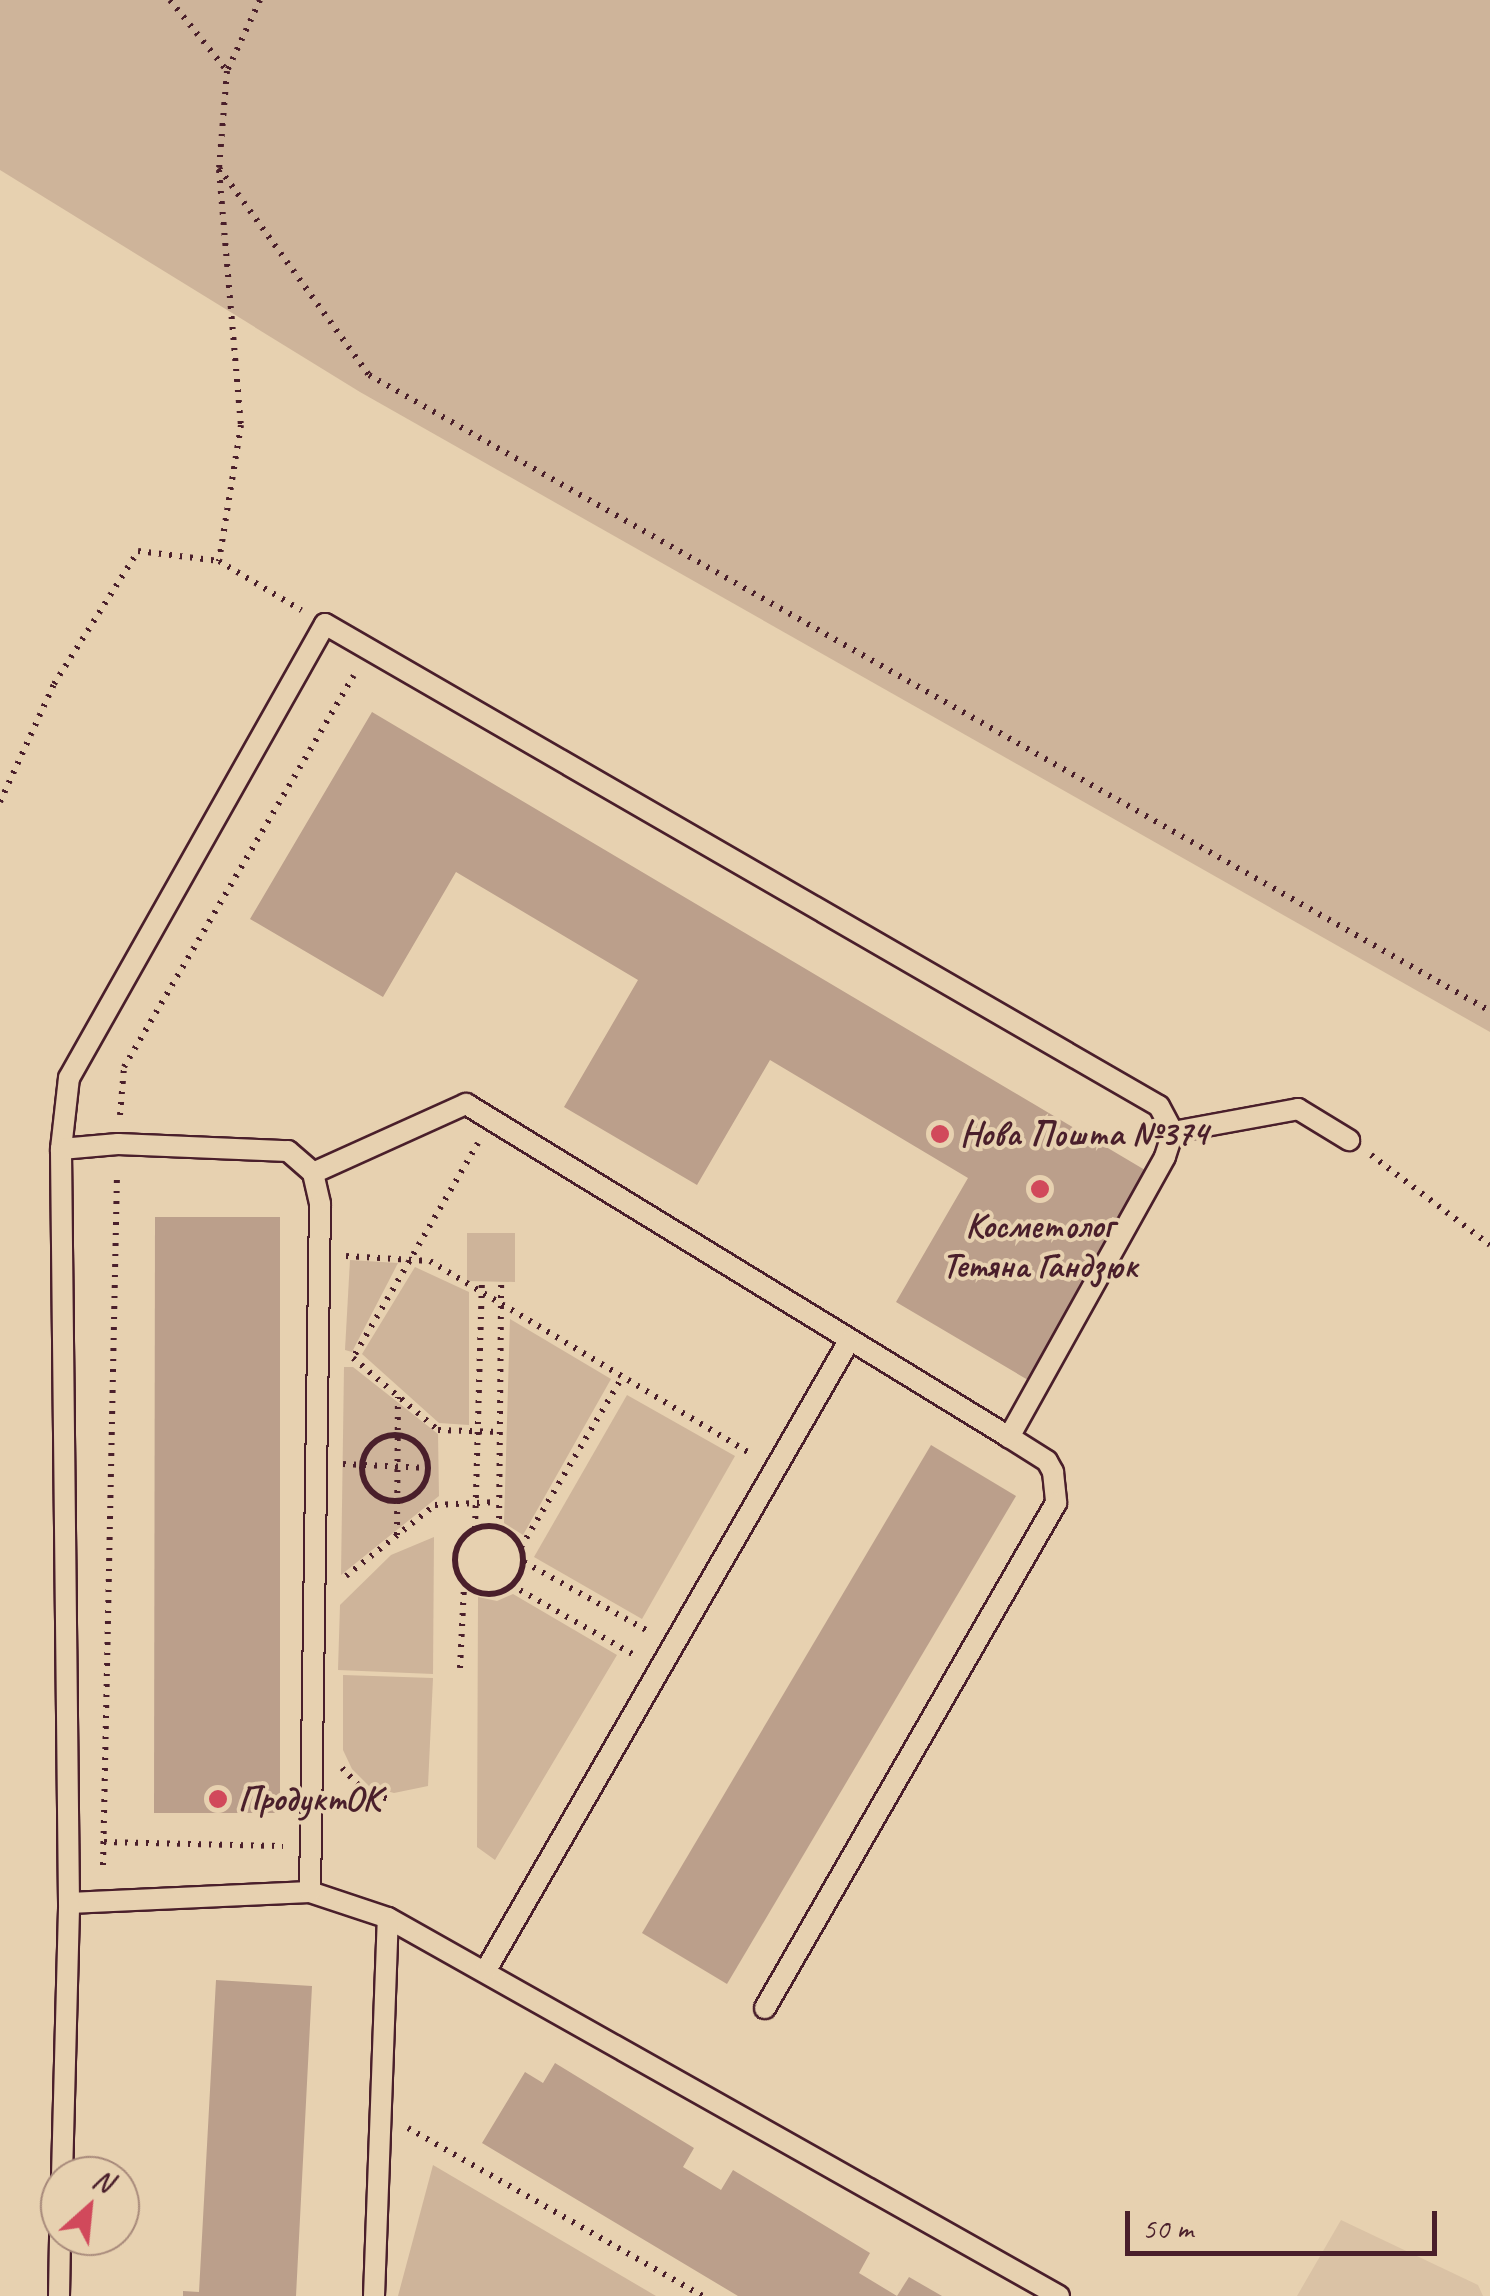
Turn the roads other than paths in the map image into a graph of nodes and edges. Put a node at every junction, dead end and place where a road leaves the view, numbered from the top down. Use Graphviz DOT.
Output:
graph roads {
  1 [pos="1173,1132"];
  2 [pos="1350,1140"];
  3 [pos="60,1149"];
  4 [pos="313,1173"];
  5 [pos="849,1341"];
  6 [pos="1009,1437"];
  7 [pos="310,1892"];
  8 [pos="69,1903"];
  9 [pos="388,1918"];
  10 [pos="486,1970"];
  11 [pos="766,2008"];
  12 [pos="63,2156"];
  13 [pos="60,2256"];
  14 [pos="59,2296"];
  15 [pos="374,2296"];
  16 [pos="1059,2296"];
  1 -- 2 [label="lane"];
  1 -- 3 [label="lane"];
  1 -- 6 [label="lane"];
  3 -- 4 [label="lane"];
  3 -- 8 [label="lane"];
  4 -- 5 [label="lane"];
  4 -- 7 [label="lane"];
  5 -- 6 [label="lane"];
  5 -- 10 [label="lane"];
  6 -- 11 [label="lane"];
  7 -- 8 [label="lane"];
  7 -- 9 [label="lane"];
  8 -- 12 [label="lane"];
  9 -- 10 [label="lane"];
  9 -- 15 [label="lane"];
  10 -- 16 [label="lane"];
  13 -- 14 [label="lane"];
}
